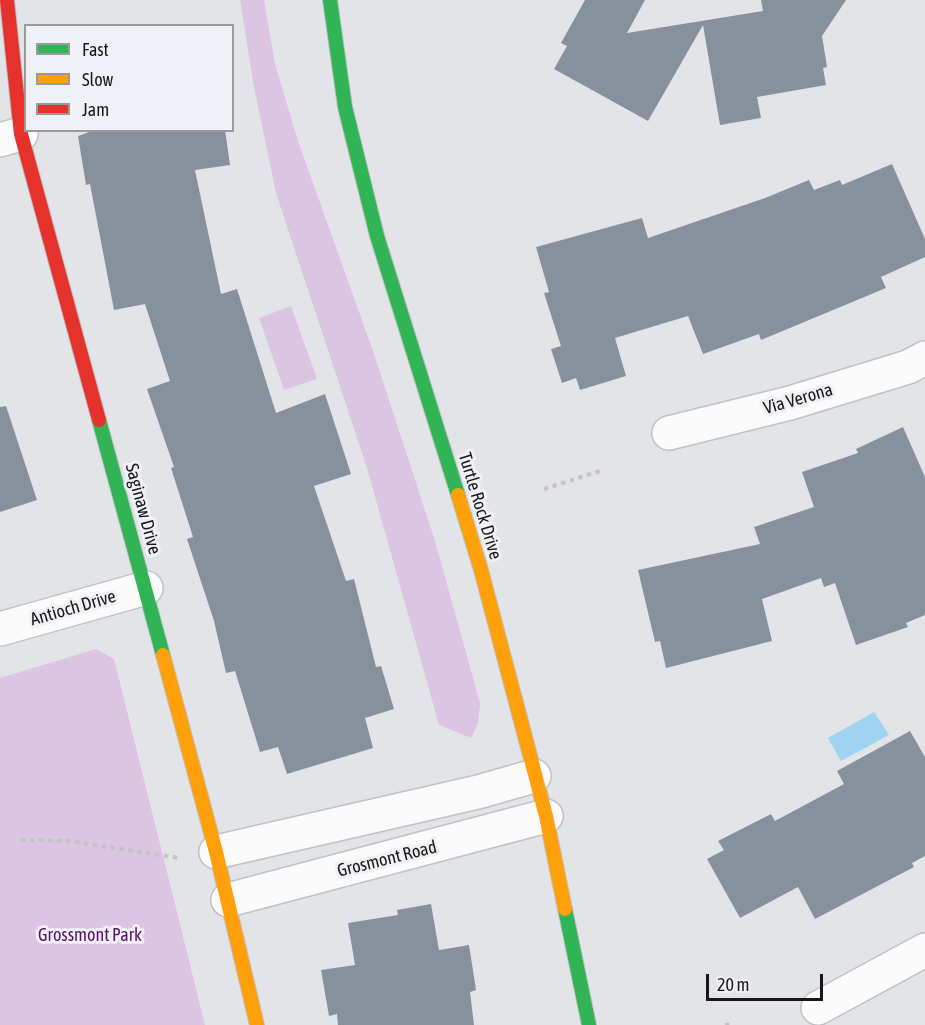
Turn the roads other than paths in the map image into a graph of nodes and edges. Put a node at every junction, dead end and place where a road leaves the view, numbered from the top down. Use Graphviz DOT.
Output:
graph roads {
  1 [pos="7,0"];
  2 [pos="330,0"];
  3 [pos="11,137"];
  4 [pos="925,358"];
  5 [pos="669,433"];
  6 [pos="146,588"];
  7 [pos="0,629"];
  8 [pos="534,776"];
  9 [pos="546,816"];
  10 [pos="216,852"];
  11 [pos="228,900"];
  12 [pos="925,950"];
  13 [pos="818,1008"];
  14 [pos="257,1025"];
  15 [pos="589,1025"];
  1 -- 3 [label="street, Saginaw Drive"];
  2 -- 8 [label="street, Turtle Rock Drive"];
  3 -- 6 [label="street, Saginaw Drive"];
  4 -- 5 [label="street, Via Verona"];
  6 -- 7 [label="street, Antioch Drive"];
  6 -- 10 [label="street, Saginaw Drive"];
  8 -- 9 [label="street, Turtle Rock Drive"];
  8 -- 10 [label="street"];
  9 -- 11 [label="street, Grosmont Road"];
  9 -- 15 [label="street, Turtle Rock Drive"];
  10 -- 11 [label="street, Saginaw Drive"];
  11 -- 14 [label="street, Saginaw Drive"];
  12 -- 13 [label="street"];
}
